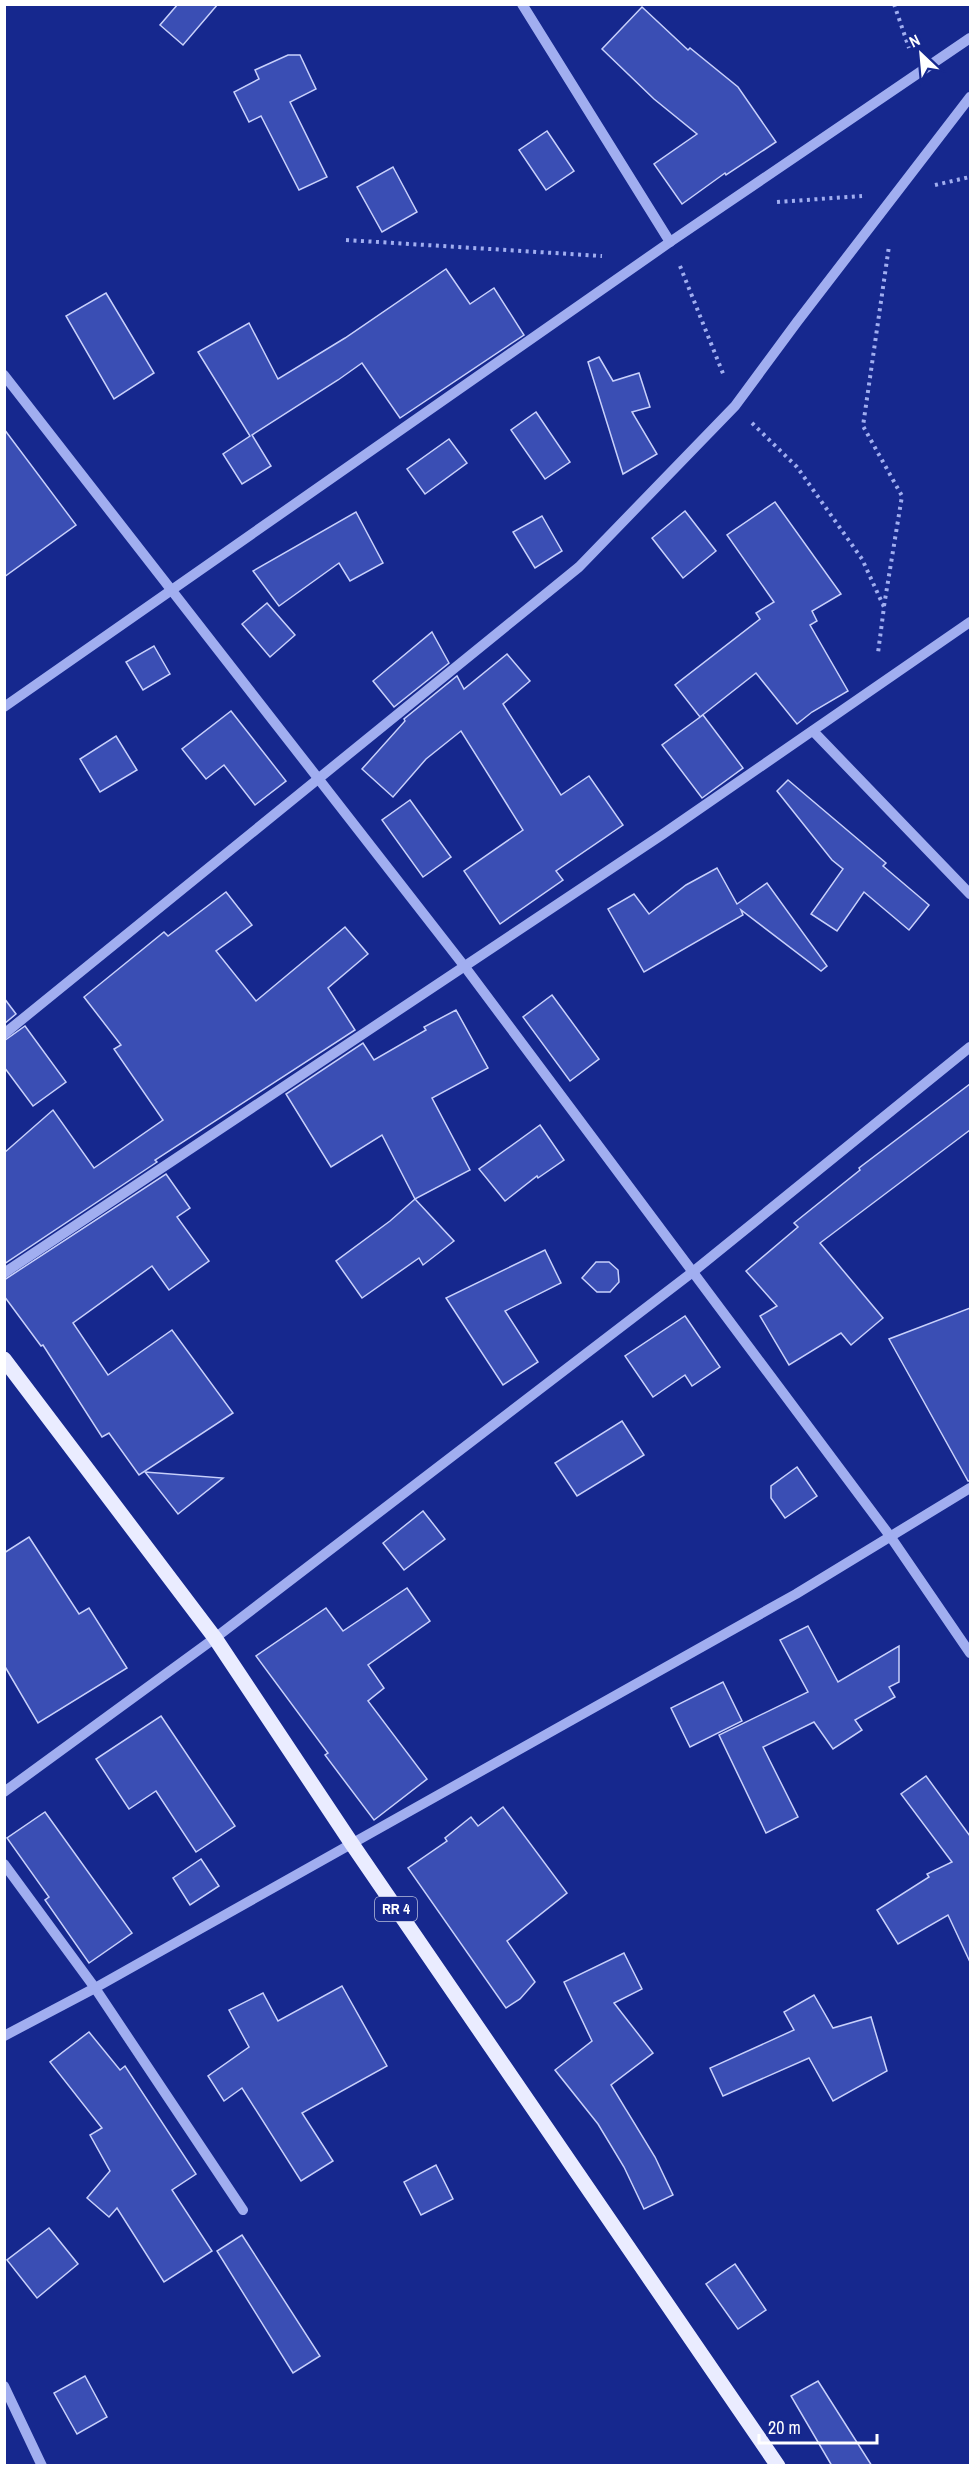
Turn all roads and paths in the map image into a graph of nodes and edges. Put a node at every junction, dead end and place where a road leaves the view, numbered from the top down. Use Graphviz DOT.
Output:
graph roads {
  1 [pos="522,4"];
  2 [pos="894,4"];
  3 [pos="970,38"];
  4 [pos="918,74"];
  5 [pos="970,97"];
  6 [pos="970,177"];
  7 [pos="896,193"];
  8 [pos="769,203"];
  9 [pos="346,240"];
  10 [pos="890,240"];
  11 [pos="670,242"];
  12 [pos="646,259"];
  13 [pos="4,375"];
  14 [pos="735,406"];
  15 [pos="172,590"];
  16 [pos="884,607"];
  17 [pos="970,622"];
  18 [pos="873,689"];
  19 [pos="4,707"];
  20 [pos="813,731"];
  21 [pos="318,778"];
  22 [pos="970,894"];
  23 [pos="465,967"];
  24 [pos="4,1034"];
  25 [pos="970,1047"];
  26 [pos="694,1270"];
  27 [pos="4,1273"];
  28 [pos="4,1359"];
  29 [pos="970,1488"];
  30 [pos="890,1536"];
  31 [pos="215,1638"];
  32 [pos="970,1653"];
  33 [pos="4,1792"];
  34 [pos="352,1844"];
  35 [pos="4,1864"];
  36 [pos="95,1988"];
  37 [pos="4,2036"];
  38 [pos="243,2210"];
  39 [pos="4,2386"];
  40 [pos="42,2466"];
  41 [pos="778,2466"];
  1 -- 11 [label="street"];
  2 -- 4 [label="path"];
  3 -- 4 [label="street"];
  4 -- 11 [label="street"];
  5 -- 7 [label="street"];
  6 -- 7 [label="path"];
  7 -- 8 [label="path"];
  7 -- 14 [label="street"];
  9 -- 12 [label="path"];
  10 -- 16 [label="path"];
  11 -- 12 [label="street"];
  11 -- 14 [label="path"];
  12 -- 15 [label="street"];
  13 -- 15 [label="street"];
  14 -- 16 [label="path"];
  14 -- 21 [label="street"];
  15 -- 19 [label="street"];
  15 -- 21 [label="street"];
  16 -- 18 [label="path"];
  17 -- 18 [label="street"];
  18 -- 20 [label="street"];
  20 -- 22 [label="street"];
  20 -- 23 [label="street"];
  21 -- 23 [label="street"];
  21 -- 24 [label="street"];
  23 -- 26 [label="street"];
  23 -- 27 [label="street"];
  25 -- 26 [label="street"];
  26 -- 30 [label="street"];
  26 -- 31 [label="street"];
  28 -- 31 [label="main road, RR 4"];
  29 -- 30 [label="street"];
  30 -- 32 [label="street"];
  30 -- 34 [label="street"];
  31 -- 33 [label="street"];
  31 -- 34 [label="main road, RR 4"];
  34 -- 36 [label="street"];
  34 -- 41 [label="main road, RR 4"];
  35 -- 36 [label="street"];
  36 -- 37 [label="street"];
  36 -- 38 [label="street"];
  39 -- 40 [label="street"];
}
